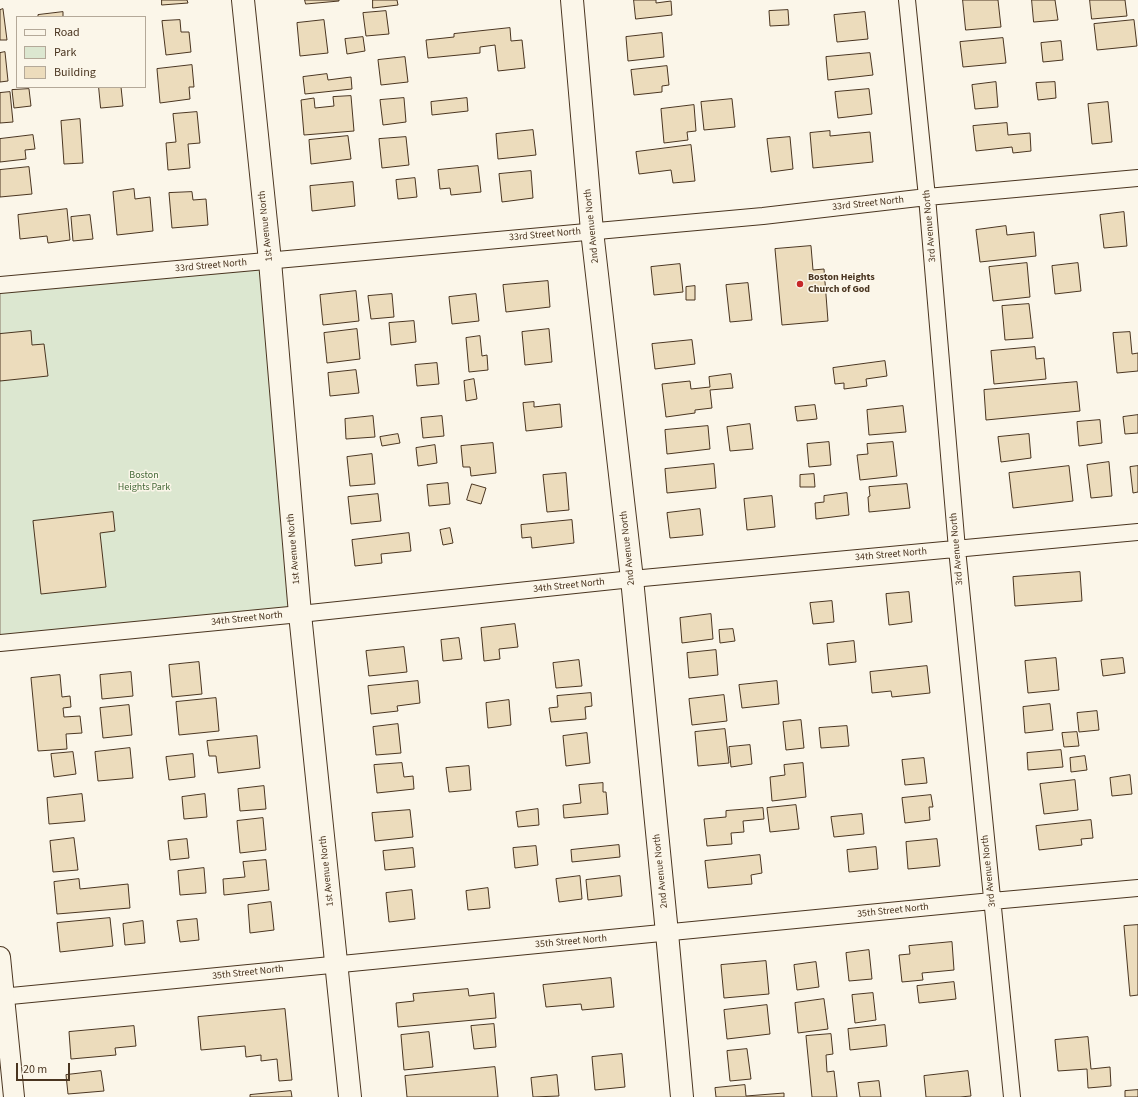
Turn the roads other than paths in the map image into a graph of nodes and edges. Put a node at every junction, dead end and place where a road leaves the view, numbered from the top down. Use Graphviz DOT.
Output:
graph roads {
  1 [pos="243,0"];
  2 [pos="572,0"];
  3 [pos="907,0"];
  4 [pos="1138,178"];
  5 [pos="927,198"];
  6 [pos="592,231"];
  7 [pos="270,261"];
  8 [pos="0,286"];
  9 [pos="1138,532"];
  10 [pos="956,549"];
  11 [pos="632,579"];
  12 [pos="300,614"];
  13 [pos="0,643"];
  14 [pos="1138,888"];
  15 [pos="992,901"];
  16 [pos="667,933"];
  17 [pos="0,957"];
  18 [pos="337,965"];
  19 [pos="2,997"];
  20 [pos="14,1097"];
  21 [pos="350,1097"];
  22 [pos="682,1097"];
  23 [pos="1012,1097"];
  1 -- 7 [label="main road, 1st Avenue North"];
  2 -- 6 [label="main road, 2nd Avenue North"];
  3 -- 5 [label="street, 3rd Avenue North"];
  4 -- 5 [label="street, 33rd Street North"];
  5 -- 6 [label="street, 33rd Street North"];
  5 -- 10 [label="street, 3rd Avenue North"];
  6 -- 7 [label="street, 33rd Street North"];
  6 -- 11 [label="main road, 2nd Avenue North"];
  7 -- 8 [label="street, 33rd Street North"];
  7 -- 12 [label="main road, 1st Avenue North"];
  9 -- 10 [label="street, 34th Street North"];
  10 -- 11 [label="street, 34th Street North"];
  10 -- 15 [label="street, 3rd Avenue North"];
  11 -- 12 [label="street, 34th Street North"];
  11 -- 16 [label="main road, 2nd Avenue North"];
  12 -- 13 [label="street, 34th Street North"];
  12 -- 18 [label="main road, 1st Avenue North"];
  14 -- 15 [label="street, 35th Street North"];
  15 -- 16 [label="street, 35th Street North"];
  15 -- 23 [label="street, 3rd Avenue North"];
  16 -- 18 [label="street, 35th Street North"];
  16 -- 22 [label="main road, 2nd Avenue North"];
  17 -- 19 [label="street"];
  18 -- 19 [label="street, 35th Street North"];
  18 -- 21 [label="main road, 1st Avenue North"];
  19 -- 20 [label="street"];
}
